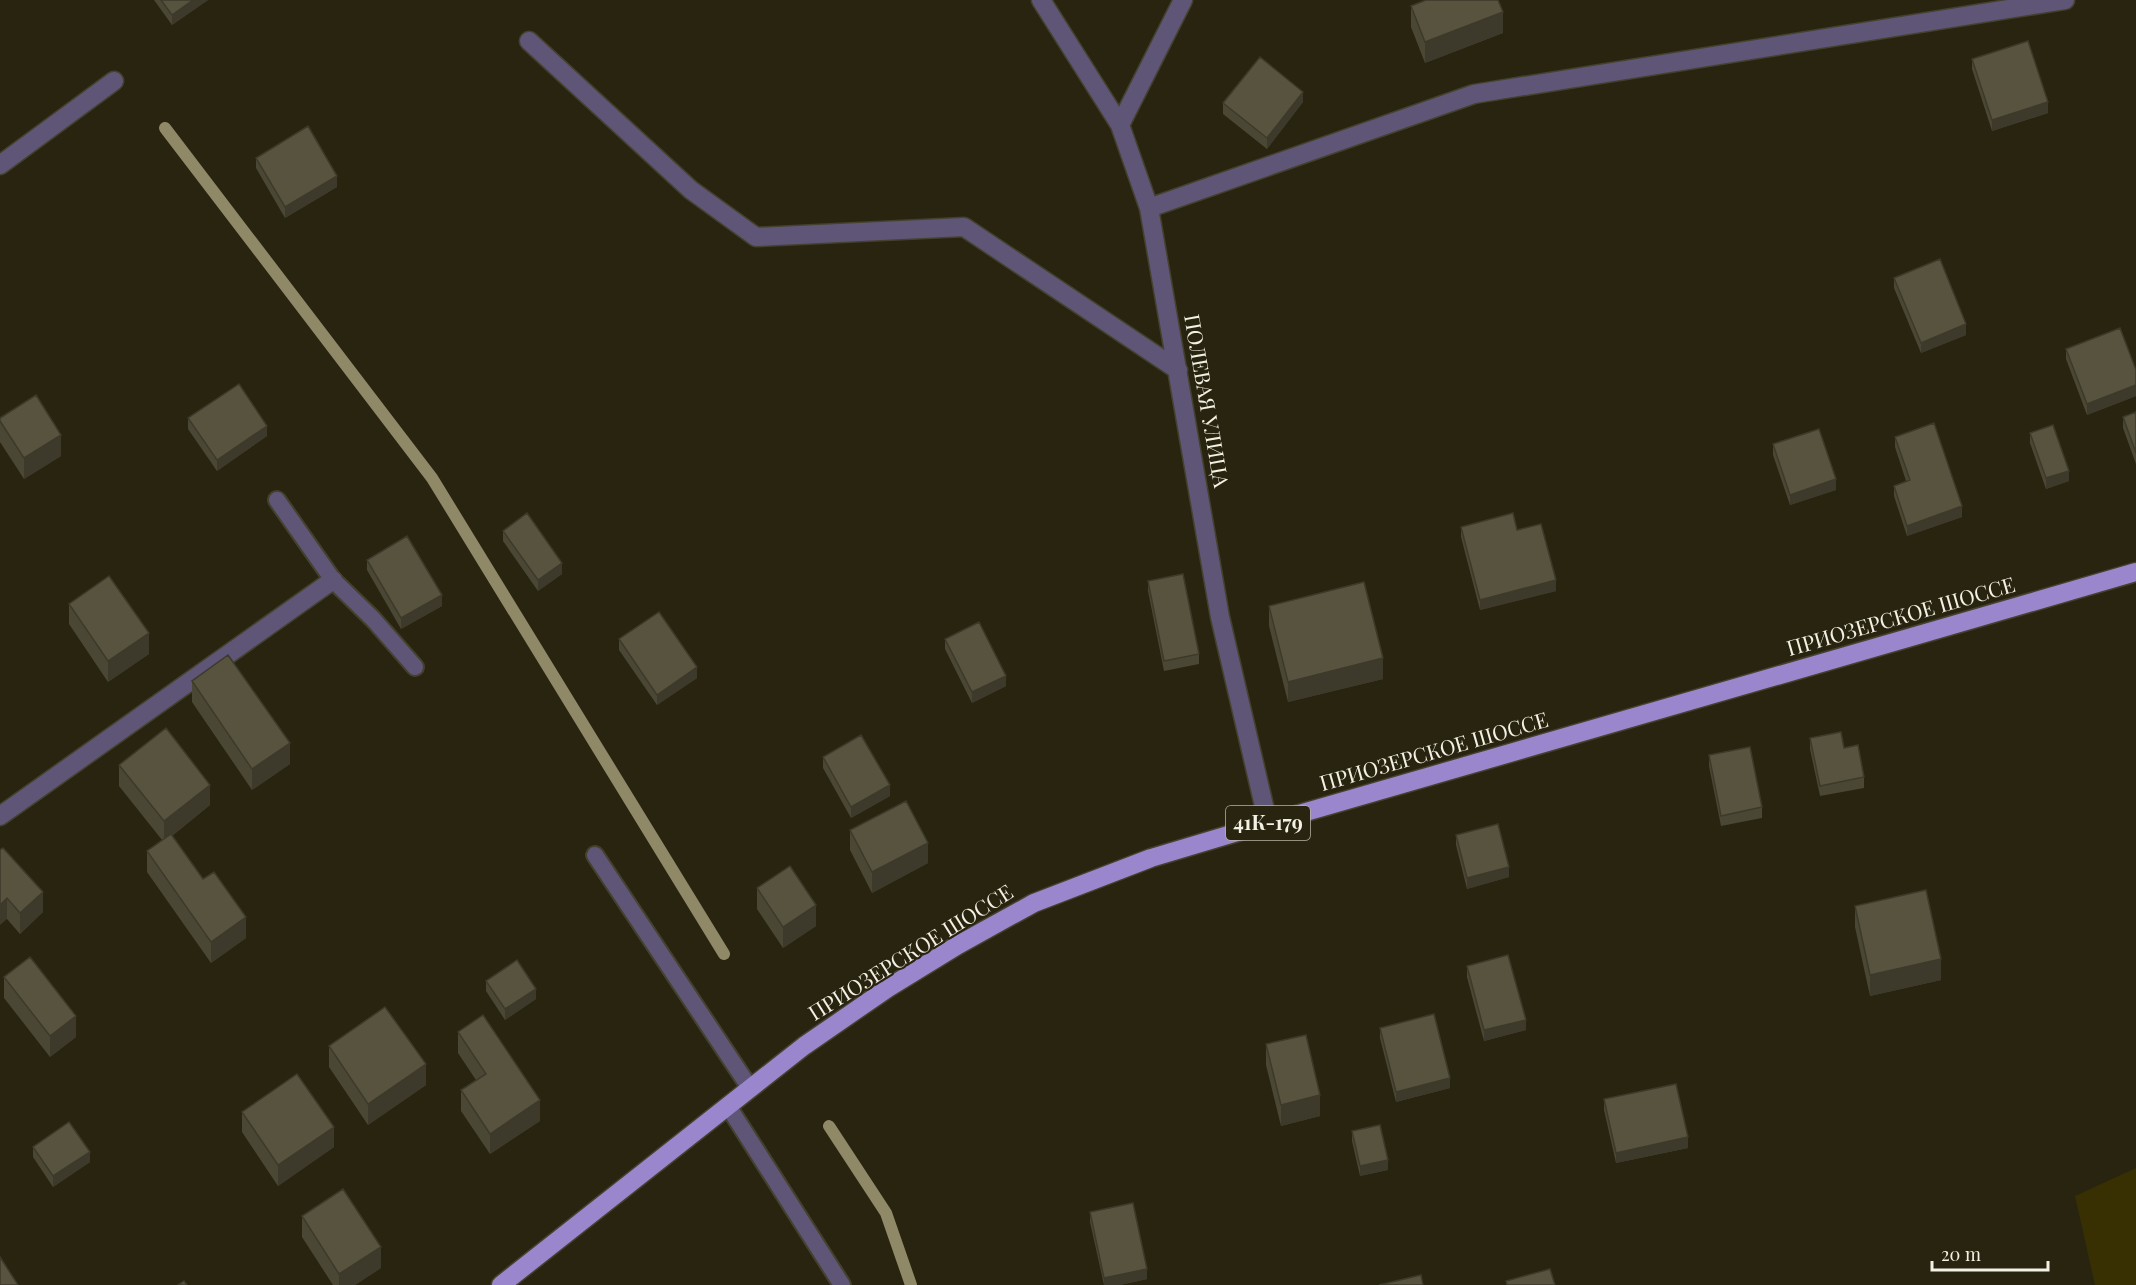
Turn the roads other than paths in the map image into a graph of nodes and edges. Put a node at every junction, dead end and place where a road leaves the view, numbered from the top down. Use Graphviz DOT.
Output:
graph roads {
  1 [pos="1041,0"];
  2 [pos="1183,0"];
  3 [pos="2066,0"];
  4 [pos="529,41"];
  5 [pos="114,81"];
  6 [pos="1120,125"];
  7 [pos="0,165"];
  8 [pos="1149,208"];
  9 [pos="1178,370"];
  10 [pos="277,500"];
  11 [pos="2136,572"];
  12 [pos="333,580"];
  13 [pos="415,668"];
  14 [pos="0,816"];
  15 [pos="1268,823"];
  16 [pos="595,855"];
  17 [pos="750,1088"];
  18 [pos="728,1106"];
  19 [pos="501,1285"];
  20 [pos="842,1285"];
  1 -- 6 [label="street, ПОЛЕВАЯ УЛИЦА"];
  2 -- 6 [label="street"];
  3 -- 8 [label="street"];
  4 -- 9 [label="street"];
  5 -- 7 [label="street"];
  6 -- 8 [label="street, ПОЛЕВАЯ УЛИЦА"];
  8 -- 9 [label="street, ПОЛЕВАЯ УЛИЦА"];
  9 -- 15 [label="street, ПОЛЕВАЯ УЛИЦА"];
  10 -- 12 [label="lane"];
  11 -- 15 [label="main road, ПРИОЗЕРСКОЕ ШОССЕ / 41К-179"];
  12 -- 13 [label="lane"];
  12 -- 14 [label="street"];
  15 -- 17 [label="main road, ПРИОЗЕРСКОЕ ШОССЕ / 41К-179"];
  16 -- 17 [label="lane"];
  17 -- 18 [label="main road, ПРИОЗЕРСКОЕ ШОССЕ / 41К-179"];
  18 -- 19 [label="main road, ПРИОЗЕРСКОЕ ШОССЕ / 41К-179"];
  18 -- 20 [label="lane"];
}
